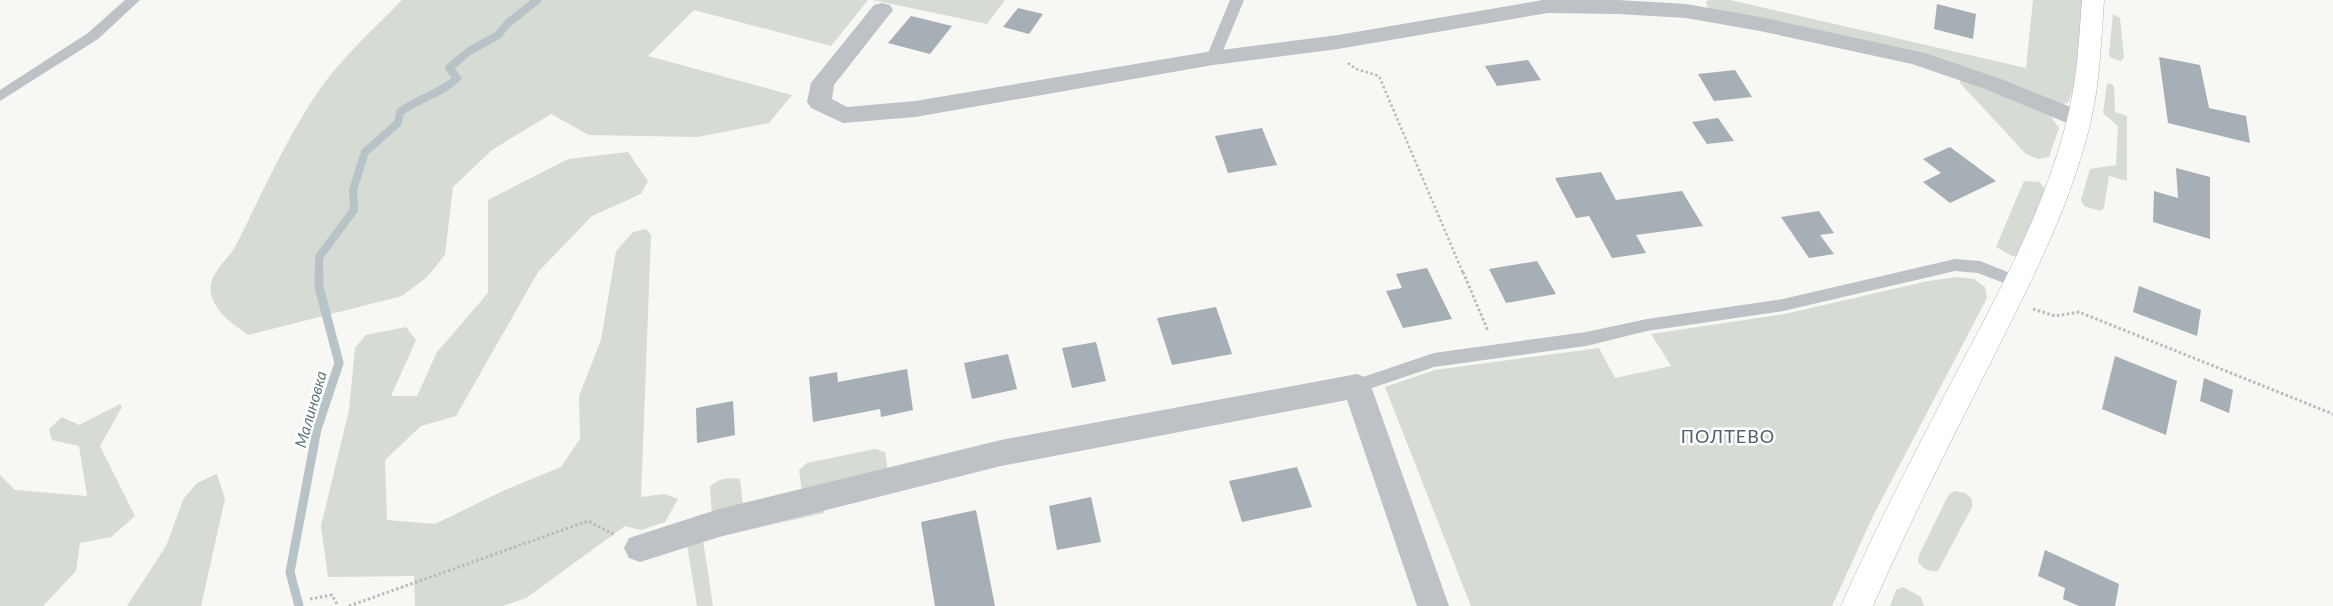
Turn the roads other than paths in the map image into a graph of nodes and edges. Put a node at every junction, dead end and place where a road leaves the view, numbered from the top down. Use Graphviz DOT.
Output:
graph roads {
  1 [pos="133,0"];
  2 [pos="1237,0"];
  3 [pos="2093,0"];
  4 [pos="1546,3"];
  5 [pos="882,10"];
  6 [pos="1213,58"];
  7 [pos="0,96"];
  8 [pos="2079,120"];
  9 [pos="2013,290"];
  10 [pos="1357,386"];
  11 [pos="640,548"];
  12 [pos="1433,606"];
  13 [pos="1857,606"];
  1 -- 7 [label="lane"];
  2 -- 6 [label="lane"];
  3 -- 8 [label="street"];
  4 -- 6 [label="street"];
  4 -- 8 [label="street"];
  5 -- 6 [label="street"];
  8 -- 9 [label="street"];
  9 -- 10 [label="lane"];
  9 -- 13 [label="street"];
  10 -- 11 [label="street"];
  10 -- 12 [label="street"];
}
